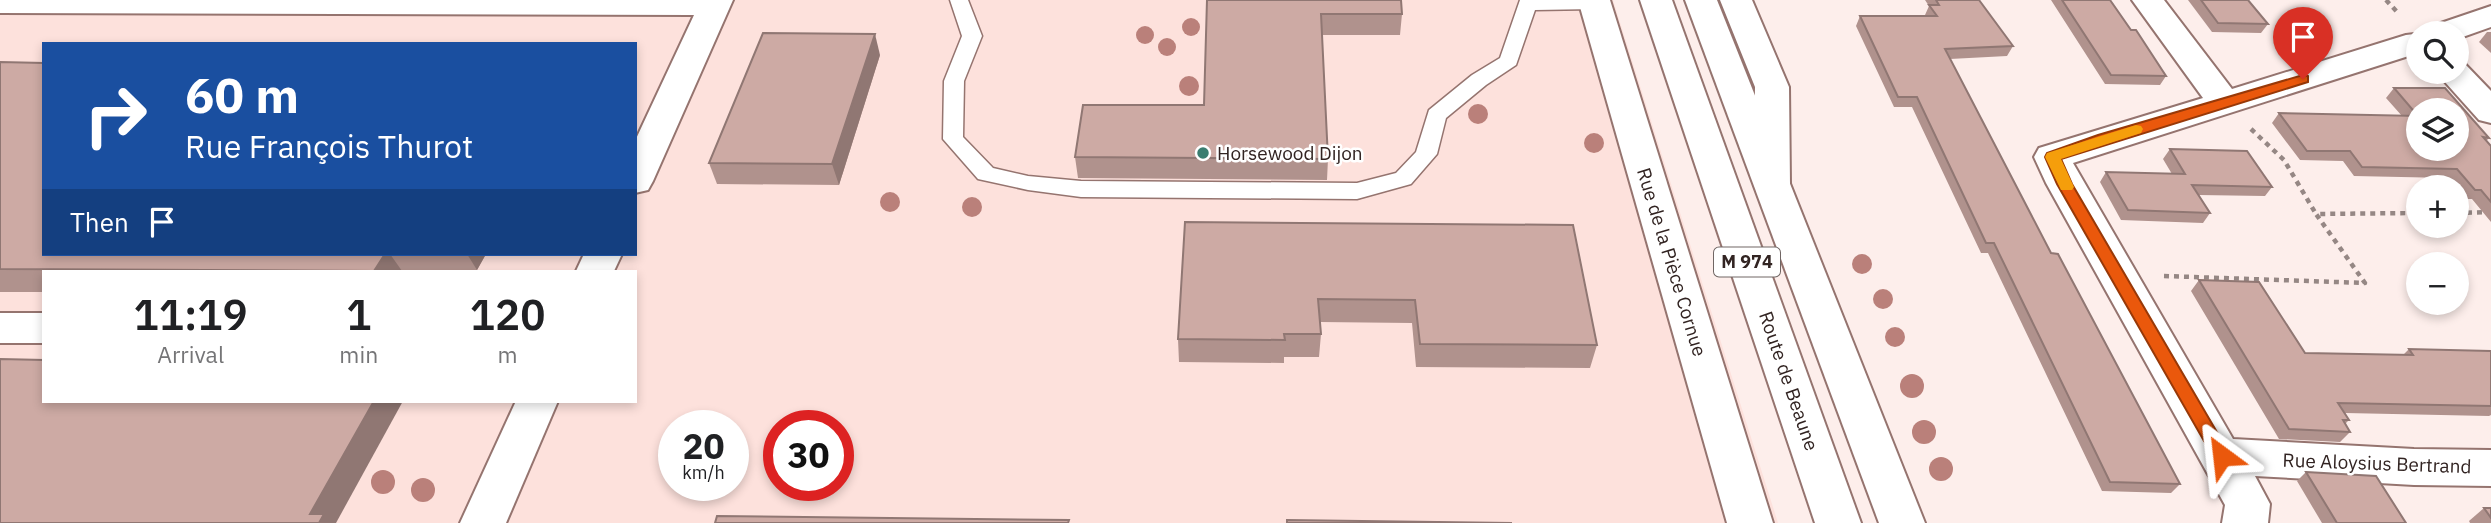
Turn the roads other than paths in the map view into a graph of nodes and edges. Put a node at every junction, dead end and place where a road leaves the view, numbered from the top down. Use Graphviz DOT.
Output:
graph roads {
  1 [pos="959,0"];
  2 [pos="1656,0"];
  3 [pos="1701,0"];
  4 [pos="1735,0"];
  5 [pos="2148,0"];
  6 [pos="1594,1"];
  7 [pos="0,3"];
  8 [pos="715,3"];
  9 [pos="2491,16"];
  10 [pos="2469,24"];
  11 [pos="2406,46"];
  12 [pos="2464,84"];
  13 [pos="2225,104"];
  14 [pos="2491,112"];
  15 [pos="637,177"];
  16 [pos="1772,185"];
  17 [pos="0,328"];
  18 [pos="42,328"];
  19 [pos="536,403"];
  20 [pos="2222,456"];
  21 [pos="2491,468"];
  22 [pos="483,523"];
  23 [pos="1750,523"];
  24 [pos="1838,523"];
  25 [pos="1902,523"];
  26 [pos="2245,523"];
  1 -- 6 [label="lane"];
  2 -- 24 [label="street, Route de Beaune / M 974"];
  3 -- 16 [label="street, M 974"];
  4 -- 16 [label="street"];
  5 -- 13 [label="street"];
  6 -- 23 [label="street, Rue de la Pièce Cornue"];
  7 -- 8 [label="street"];
  8 -- 15 [label="street"];
  9 -- 10 [label="street"];
  11 -- 13 [label="street"];
  12 -- 14 [label="street"];
  13 -- 20 [label="street"];
  16 -- 25 [label="street, M 974"];
  17 -- 18 [label="street"];
  19 -- 22 [label="street"];
  20 -- 21 [label="street, Rue Aloysius Bertrand"];
  20 -- 26 [label="street"];
}
